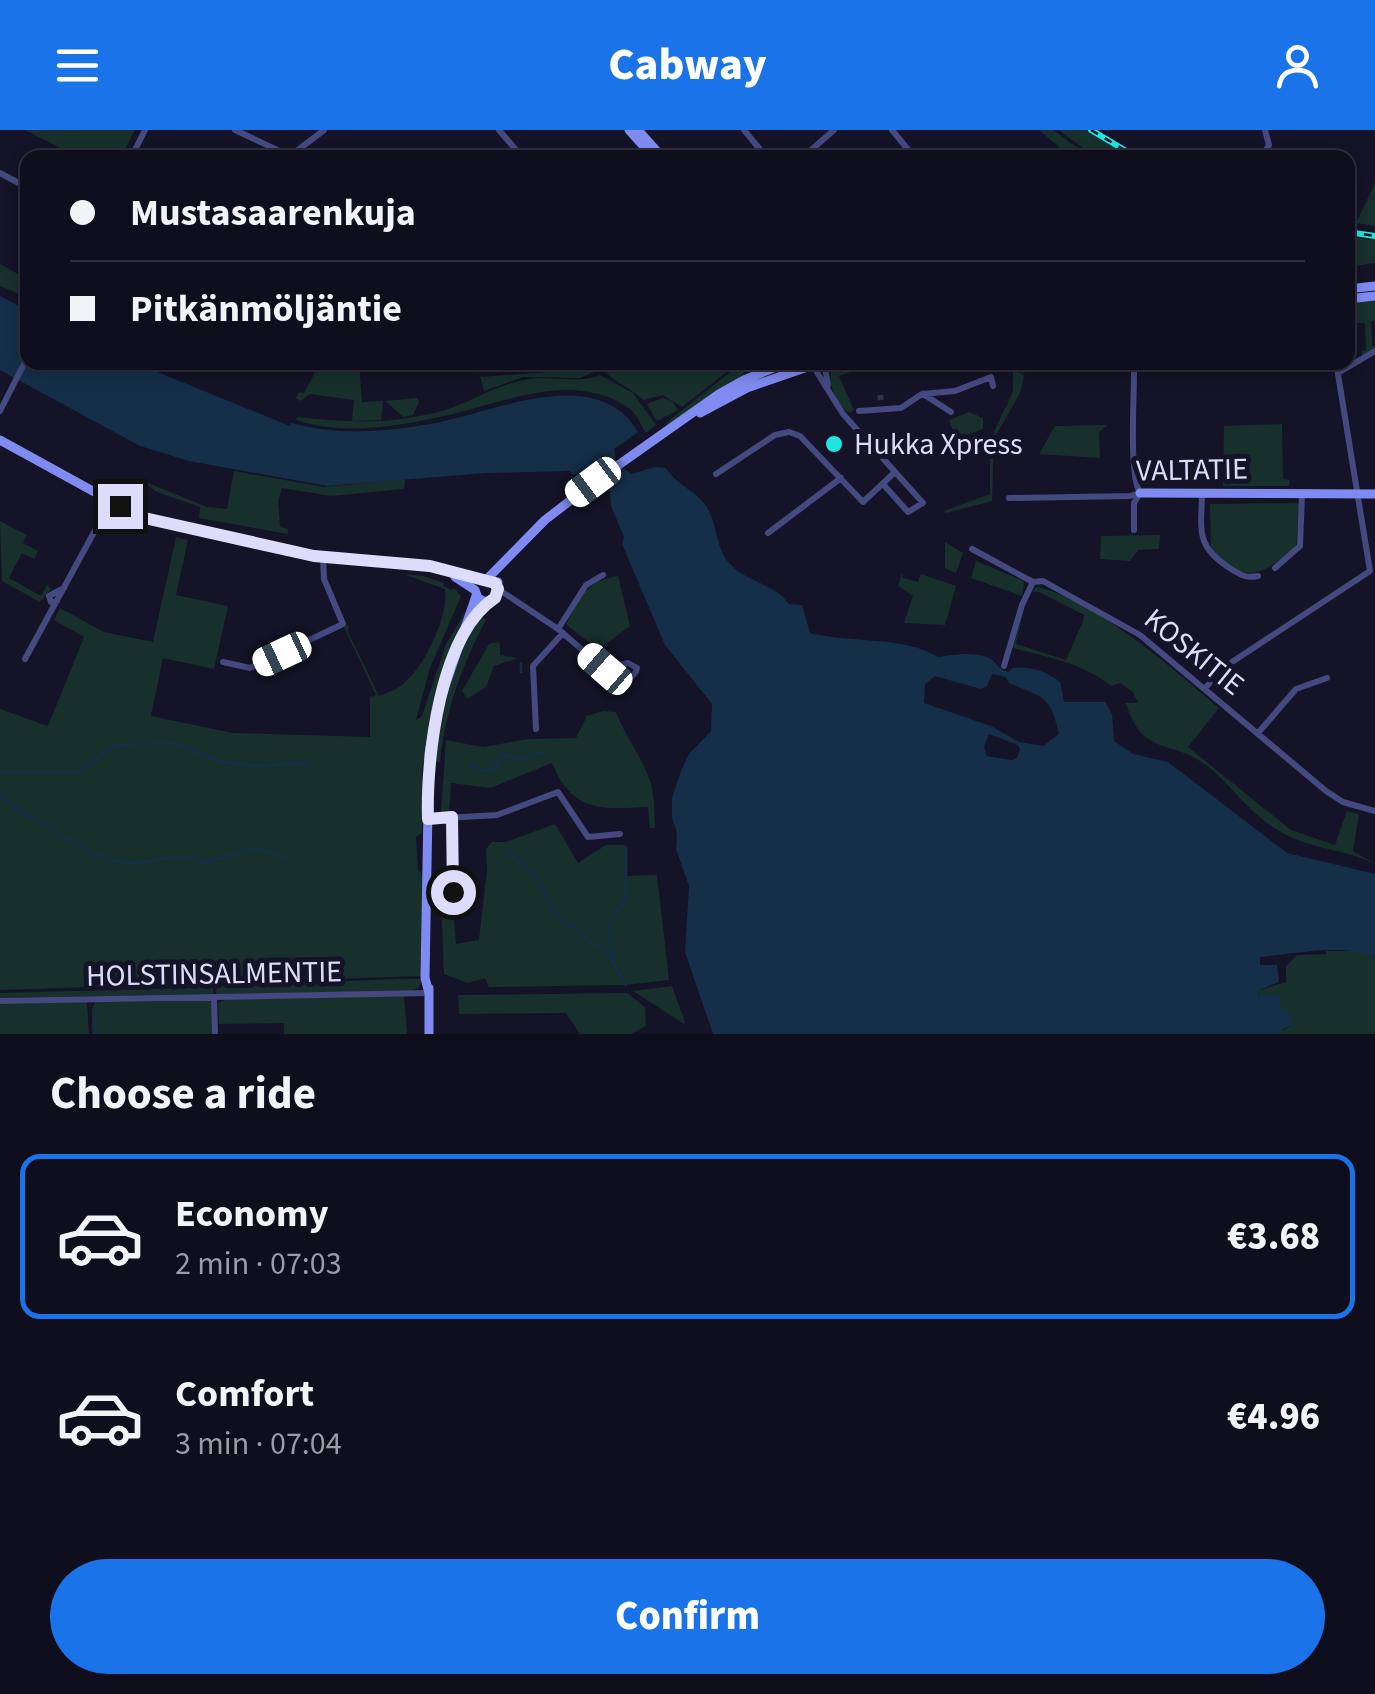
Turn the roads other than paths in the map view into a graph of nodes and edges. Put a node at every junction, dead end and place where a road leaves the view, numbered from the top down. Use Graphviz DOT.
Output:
graph roads {
  1 [pos="235,130"];
  2 [pos="324,130"];
  3 [pos="499,130"];
  4 [pos="629,130"];
  5 [pos="744,130"];
  6 [pos="834,130"];
  7 [pos="892,130"];
  8 [pos="277,150"];
  9 [pos="298,150"];
  10 [pos="516,150"];
  11 [pos="649,150"];
  12 [pos="760,150"];
  13 [pos="811,150"];
  14 [pos="908,150"];
  15 [pos="20,370"];
  16 [pos="768,370"];
  17 [pos="798,370"];
  18 [pos="821,370"];
  19 [pos="1134,370"];
  20 [pos="1337,370"];
  21 [pos="1343,370"];
  22 [pos="1338,373"];
  23 [pos="993,386"];
  24 [pos="922,394"];
  25 [pos="859,411"];
  26 [pos="0,412"];
  27 [pos="951,412"];
  28 [pos="674,426"];
  29 [pos="0,440"];
  30 [pos="896,472"];
  31 [pos="716,474"];
  32 [pos="841,478"];
  33 [pos="883,484"];
  34 [pos="1140,493"];
  35 [pos="1302,494"];
  36 [pos="1355,494"];
  37 [pos="1375,494"];
  38 [pos="1202,495"];
  39 [pos="1010,498"];
  40 [pos="111,501"];
  41 [pos="1134,530"];
  42 [pos="768,533"];
  43 [pos="972,548"];
  44 [pos="323,557"];
  45 [pos="1275,568"];
  46 [pos="448,572"];
  47 [pos="602,574"];
  48 [pos="1258,576"];
  49 [pos="1033,582"];
  50 [pos="492,583"];
  51 [pos="475,593"];
  52 [pos="490,601"];
  53 [pos="521,606"];
  54 [pos="561,631"];
  55 [pos="464,634"];
  56 [pos="25,659"];
  57 [pos="223,662"];
  58 [pos="1004,666"];
  59 [pos="605,669"];
  60 [pos="1327,678"];
  61 [pos="1205,688"];
  62 [pos="536,729"];
  63 [pos="1258,734"];
  64 [pos="1375,811"];
  65 [pos="452,817"];
  66 [pos="428,819"];
  67 [pos="620,834"];
  68 [pos="453,892"];
  69 [pos="429,992"];
  70 [pos="214,997"];
  71 [pos="0,1001"];
  72 [pos="215,1034"];
  73 [pos="430,1034"];
  1 -- 8 [label="street"];
  2 -- 9 [label="street"];
  3 -- 10 [label="street"];
  4 -- 11 [label="street"];
  5 -- 12 [label="street"];
  6 -- 13 [label="street"];
  7 -- 14 [label="street"];
  15 -- 26 [label="street"];
  16 -- 28 [label="street"];
  17 -- 28 [label="street"];
  18 -- 30 [label="street"];
  19 -- 34 [label="street"];
  20 -- 22 [label="street"];
  21 -- 22 [label="street"];
  22 -- 36 [label="street"];
  23 -- 24 [label="street"];
  24 -- 25 [label="street"];
  24 -- 27 [label="street"];
  28 -- 50 [label="street"];
  29 -- 40 [label="street"];
  30 -- 33 [label="street"];
  30 -- 33 [label="street"];
  31 -- 32 [label="street"];
  32 -- 33 [label="street"];
  32 -- 42 [label="street"];
  34 -- 38 [label="street, VALTATIE"];
  34 -- 39 [label="street, VALTATIE"];
  34 -- 41 [label="street"];
  35 -- 36 [label="street, VALTATIE"];
  35 -- 38 [label="street, VALTATIE"];
  35 -- 45 [label="street"];
  36 -- 37 [label="street, VALTATIE"];
  36 -- 61 [label="street"];
  38 -- 48 [label="street"];
  40 -- 44 [label="street"];
  40 -- 56 [label="street"];
  43 -- 49 [label="street, KOSKITIE"];
  44 -- 46 [label="street"];
  44 -- 57 [label="street"];
  46 -- 50 [label="street"];
  46 -- 51 [label="street"];
  47 -- 54 [label="street"];
  49 -- 58 [label="street"];
  49 -- 61 [label="street, KOSKITIE"];
  50 -- 51 [label="street"];
  50 -- 52 [label="street"];
  50 -- 53 [label="street"];
  51 -- 52 [label="street"];
  51 -- 55 [label="street"];
  52 -- 53 [label="street"];
  52 -- 55 [label="street"];
  53 -- 54 [label="street"];
  54 -- 59 [label="street"];
  54 -- 62 [label="street"];
  55 -- 66 [label="street"];
  60 -- 63 [label="street"];
  61 -- 63 [label="street, KOSKITIE"];
  63 -- 64 [label="street, KOSKITIE"];
  65 -- 66 [label="street"];
  65 -- 67 [label="street"];
  65 -- 68 [label="street"];
  66 -- 69 [label="street"];
  69 -- 70 [label="street, HOLSTINSALMENTIE"];
  69 -- 73 [label="street"];
  70 -- 71 [label="street, HOLSTINSALMENTIE"];
  70 -- 72 [label="street"];
}
